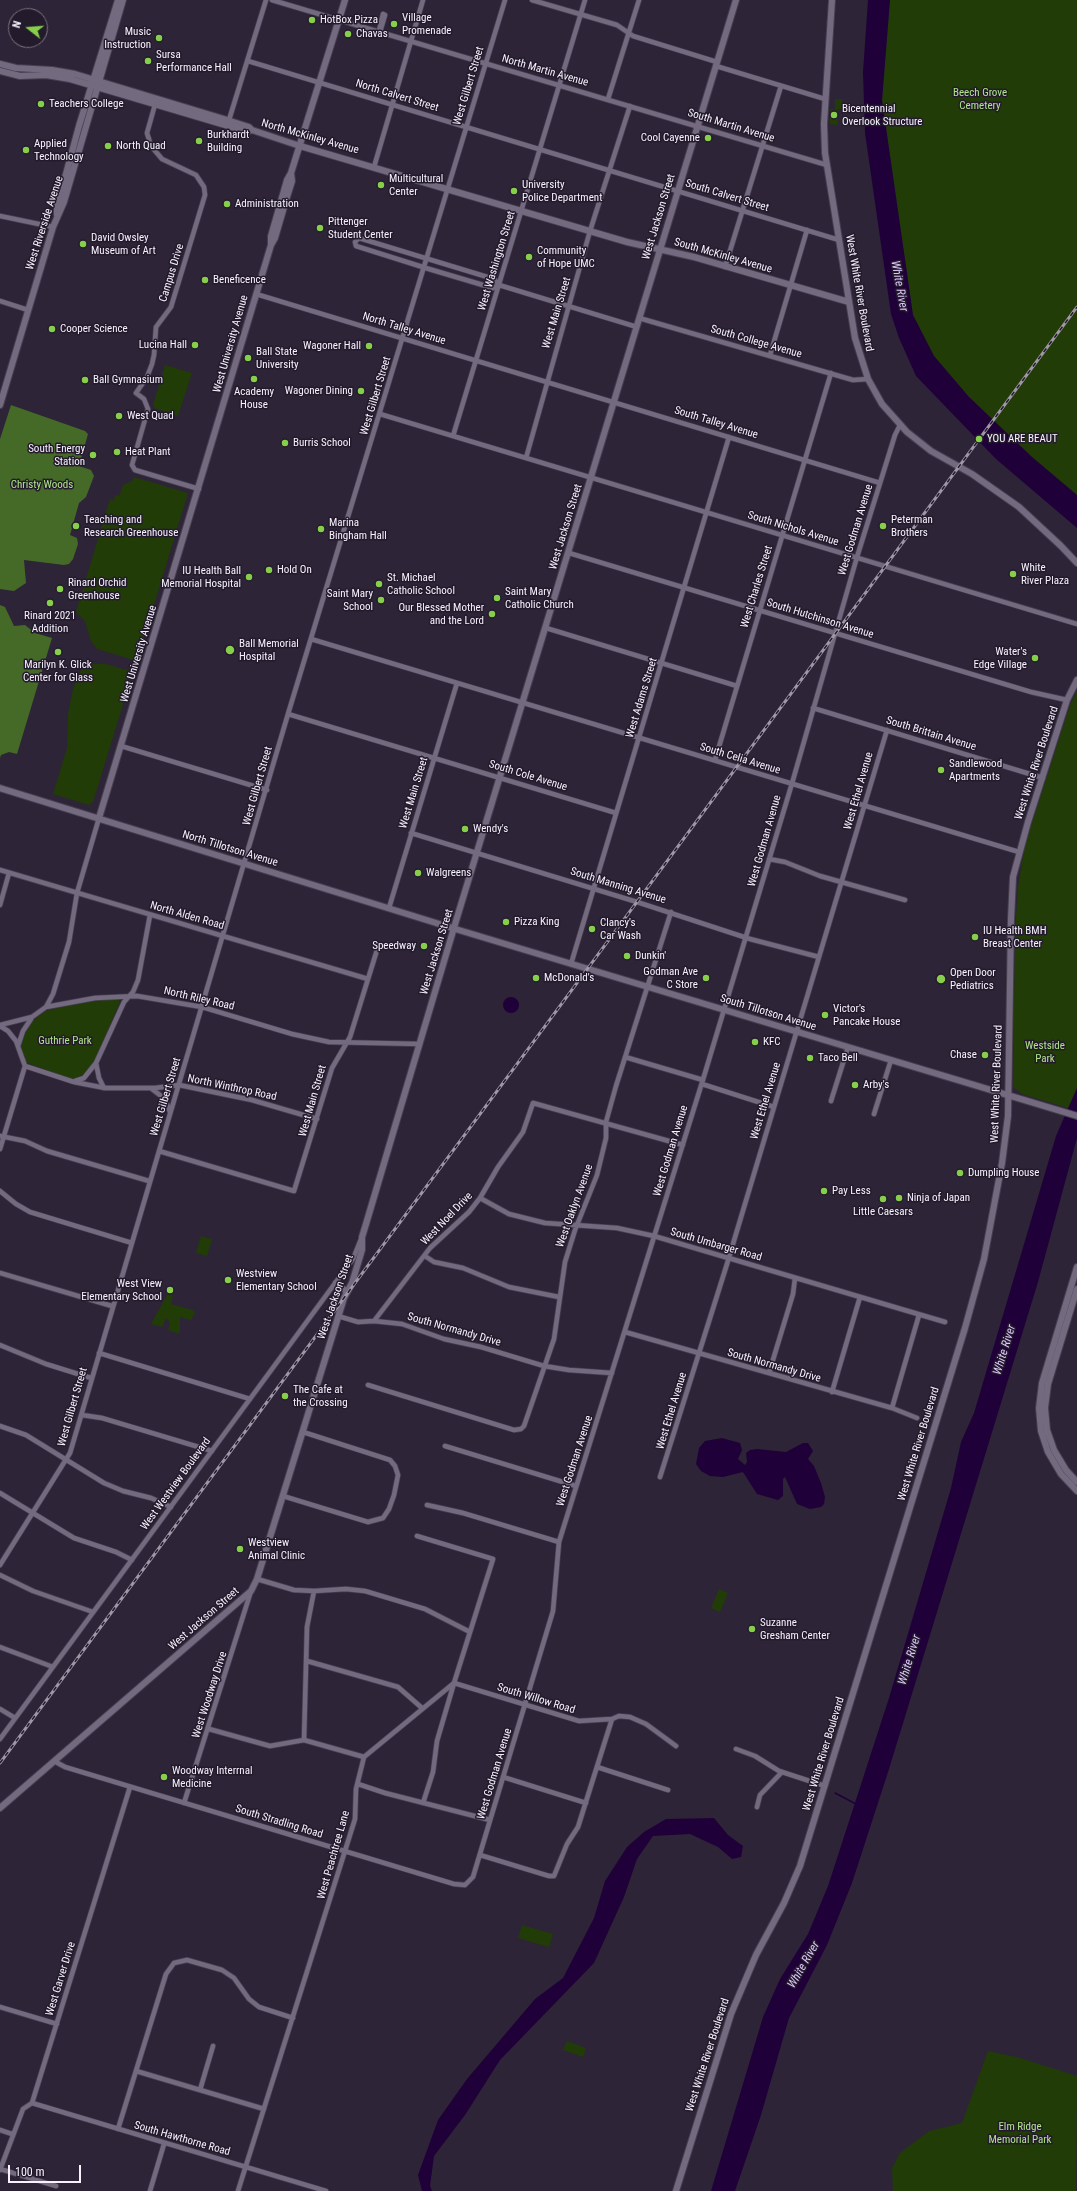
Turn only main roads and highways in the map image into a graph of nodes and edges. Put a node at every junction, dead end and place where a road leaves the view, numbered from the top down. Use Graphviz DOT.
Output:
graph roads {
  1 [pos="118,0"];
  2 [pos="123,0"];
  3 [pos="346,0"];
  4 [pos="736,0"];
  5 [pos="832,0"];
  6 [pos="0,64"];
  7 [pos="0,71"];
  8 [pos="94,84"];
  9 [pos="156,102"];
  10 [pos="252,130"];
  11 [pos="300,146"];
  12 [pos="590,231"];
  13 [pos="660,250"];
  14 [pos="849,302"];
  15 [pos="0,405"];
  16 [pos="1077,563"];
  17 [pos="1077,680"];
  18 [pos="0,788"];
  19 [pos="100,818"];
  20 [pos="454,928"];
  21 [pos="1008,1096"];
  22 [pos="1077,1116"];
  23 [pos="1077,1267"];
  24 [pos="336,1283"];
  25 [pos="1077,1289"];
  26 [pos="347,1292"];
  27 [pos="1077,1482"];
  28 [pos="1077,1491"];
  29 [pos="0,1808"];
  30 [pos="676,2191"];
  1 -- 8 [label="main road"];
  2 -- 8 [label="main road, West Riverside Avenue"];
  3 -- 11 [label="main road, West University Avenue"];
  4 -- 13 [label="main road, West Jackson Street"];
  5 -- 14 [label="main road, West White River Boulevard"];
  6 -- 8 [label="main road, North McKinley Avenue"];
  7 -- 8 [label="main road, North McKinley Avenue"];
  8 -- 9 [label="main road, North McKinley Avenue"];
  8 -- 15 [label="main road, West Riverside Avenue"];
  9 -- 10 [label="main road"];
  9 -- 10 [label="main road, North McKinley Avenue"];
  10 -- 11 [label="main road, North McKinley Avenue"];
  11 -- 12 [label="main road, North McKinley Avenue"];
  11 -- 19 [label="main road, West University Avenue"];
  12 -- 13 [label="main road, South McKinley Avenue"];
  13 -- 14 [label="main road, South McKinley Avenue"];
  13 -- 20 [label="main road, West Jackson Street"];
  14 -- 16 [label="main road, West White River Boulevard"];
  17 -- 21 [label="main road, West White River Boulevard"];
  18 -- 19 [label="main road, North Tillotson Avenue"];
  19 -- 20 [label="main road, North Tillotson Avenue"];
  20 -- 21 [label="main road, South Tillotson Avenue"];
  20 -- 26 [label="main road, West Jackson Street"];
  21 -- 22 [label="main road, South Tillotson Avenue"];
  21 -- 30 [label="main road, West White River Boulevard"];
  23 -- 28 [label="main road"];
  24 -- 26 [label="main road"];
  25 -- 27 [label="main road"];
  26 -- 29 [label="main road, West Jackson Street"];
}
